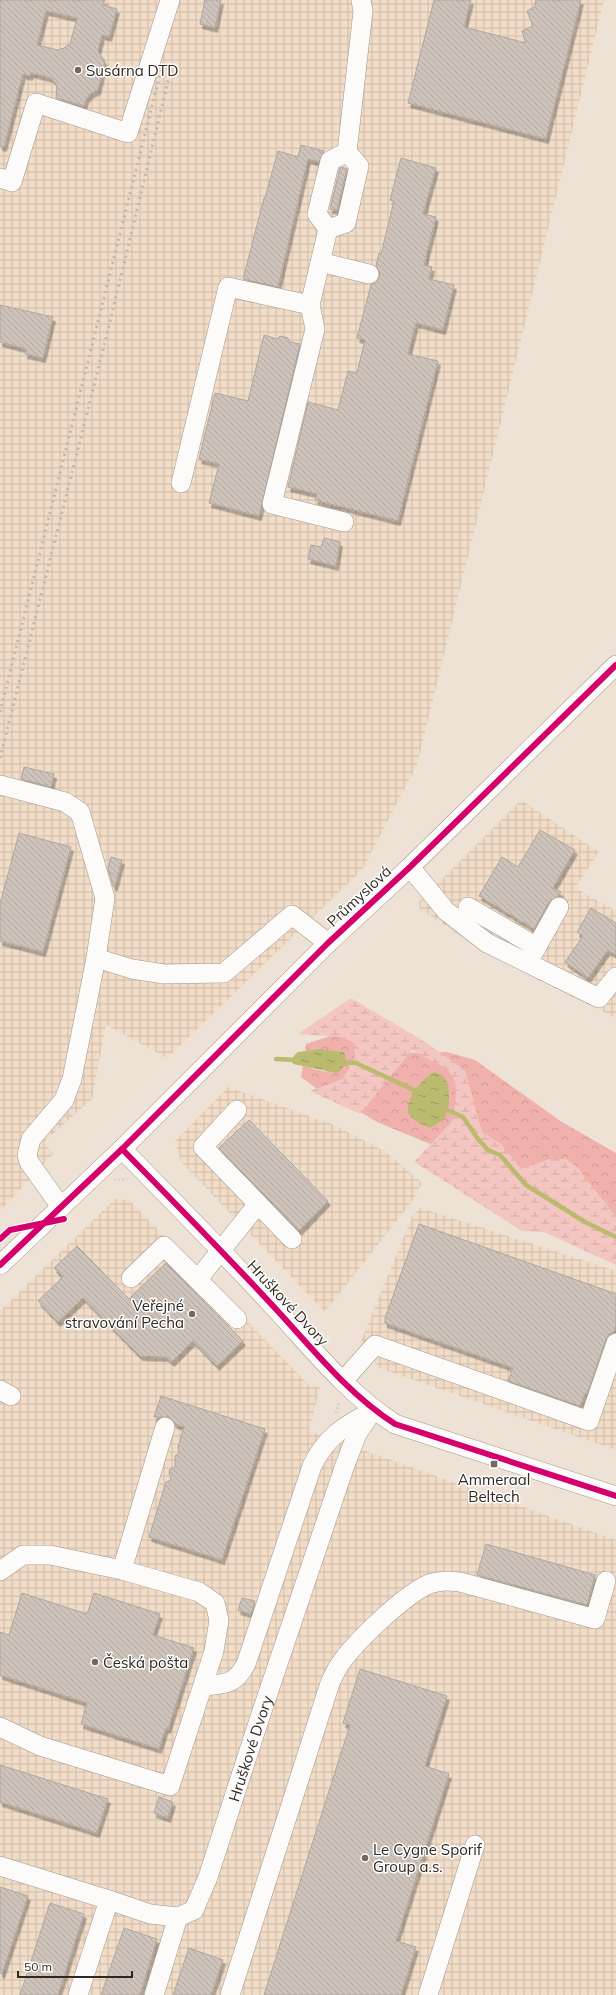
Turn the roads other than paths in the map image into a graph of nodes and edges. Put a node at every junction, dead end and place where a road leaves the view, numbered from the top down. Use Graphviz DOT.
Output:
graph roads {
  1 [pos="170,0"];
  2 [pos="361,0"];
  3 [pos="348,152"];
  4 [pos="0,178"];
  5 [pos="328,229"];
  6 [pos="320,262"];
  7 [pos="369,274"];
  8 [pos="310,305"];
  9 [pos="181,483"];
  10 [pos="344,522"];
  11 [pos="616,665"];
  12 [pos="0,786"];
  13 [pos="410,867"];
  14 [pos="468,907"];
  15 [pos="559,907"];
  16 [pos="328,943"];
  17 [pos="537,947"];
  18 [pos="96,958"];
  19 [pos="528,963"];
  20 [pos="616,977"];
  21 [pos="237,1110"];
  22 [pos="122,1149"];
  23 [pos="258,1204"];
  24 [pos="61,1207"];
  25 [pos="292,1239"];
  26 [pos="220,1250"];
  27 [pos="0,1265"];
  28 [pos="131,1278"];
  29 [pos="198,1279"];
  30 [pos="237,1319"];
  31 [pos="616,1343"];
  32 [pos="343,1381"];
  33 [pos="373,1410"];
  34 [pos="165,1427"];
  35 [pos="616,1496"];
  36 [pos="122,1570"];
  37 [pos="0,1571"];
  38 [pos="606,1581"];
  39 [pos="202,1686"];
  40 [pos="0,1727"];
  41 [pos="475,1845"];
  42 [pos="0,1866"];
  43 [pos="108,1900"];
  44 [pos="178,1918"];
  45 [pos="78,1995"];
  46 [pos="154,1995"];
  47 [pos="230,1995"];
  48 [pos="428,1995"];
  1 -- 4 [label="street"];
  2 -- 3 [label="street"];
  3 -- 5 [label="street"];
  3 -- 5 [label="street"];
  5 -- 6 [label="street"];
  6 -- 7 [label="street"];
  6 -- 8 [label="street"];
  8 -- 9 [label="street"];
  8 -- 10 [label="street"];
  11 -- 13 [label="street, Průmyslová"];
  12 -- 18 [label="street"];
  13 -- 16 [label="street, Průmyslová"];
  13 -- 19 [label="street"];
  14 -- 17 [label="street"];
  15 -- 17 [label="street"];
  16 -- 18 [label="street"];
  16 -- 22 [label="street, Průmyslová"];
  17 -- 19 [label="street"];
  18 -- 24 [label="street"];
  19 -- 20 [label="street"];
  21 -- 23 [label="street"];
  22 -- 24 [label="street"];
  22 -- 26 [label="street, Hruškové Dvory"];
  23 -- 25 [label="street"];
  23 -- 26 [label="street"];
  24 -- 27 [label="street"];
  26 -- 29 [label="street"];
  26 -- 32 [label="street, Hruškové Dvory"];
  28 -- 29 [label="street"];
  29 -- 30 [label="street"];
  31 -- 32 [label="street"];
  32 -- 33 [label="street, Hruškové Dvory"];
  33 -- 35 [label="street, Hruškové Dvory"];
  33 -- 39 [label="street"];
  33 -- 44 [label="street, Hruškové Dvory"];
  34 -- 36 [label="street"];
  36 -- 37 [label="street"];
  36 -- 39 [label="street"];
  38 -- 47 [label="street"];
  39 -- 40 [label="street"];
  41 -- 48 [label="street"];
  42 -- 43 [label="street"];
  43 -- 44 [label="street"];
  43 -- 45 [label="street"];
  44 -- 46 [label="street"];
}
